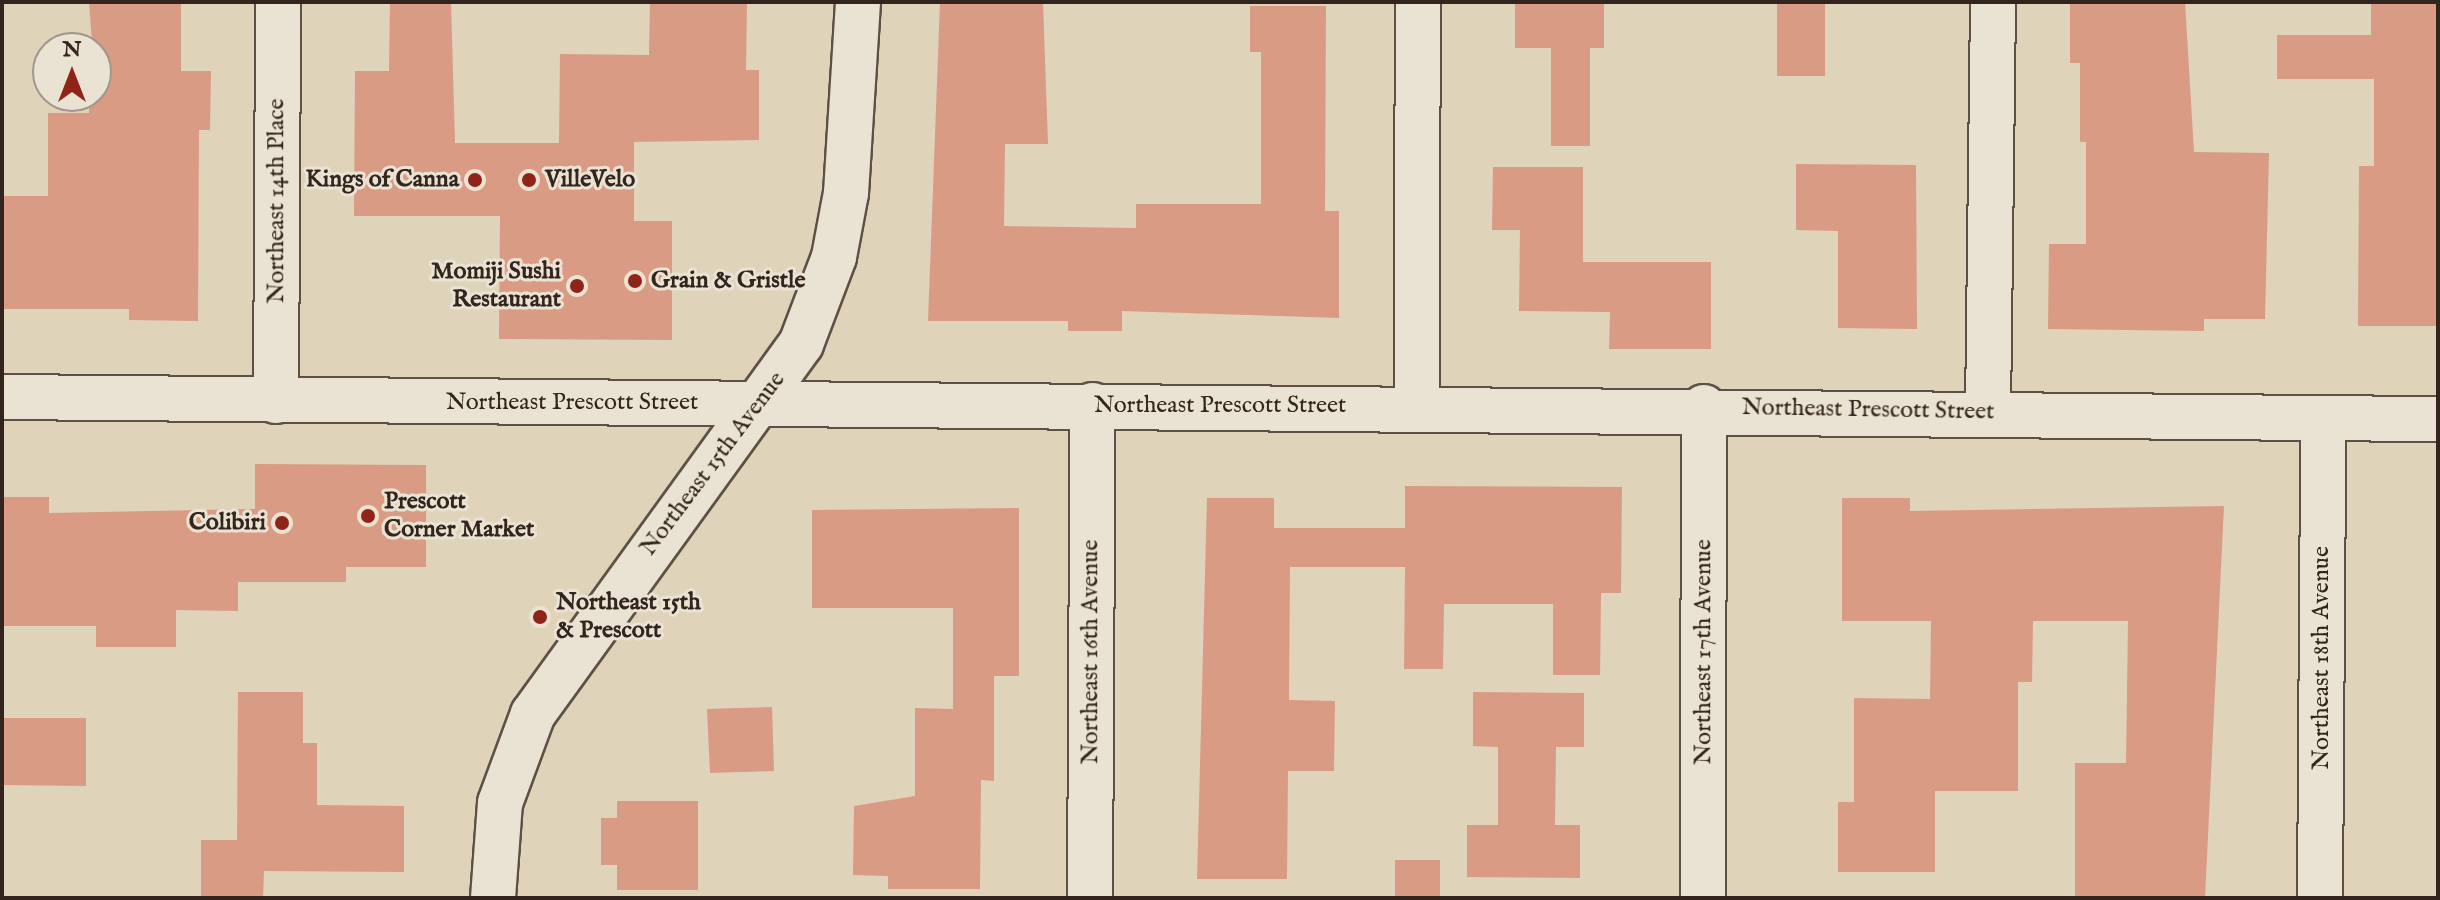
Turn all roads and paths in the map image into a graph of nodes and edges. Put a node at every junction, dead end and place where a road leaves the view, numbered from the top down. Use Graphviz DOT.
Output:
graph roads {
  1 [pos="278,2"];
  2 [pos="858,2"];
  3 [pos="1418,2"];
  4 [pos="1993,2"];
  5 [pos="2,397"];
  6 [pos="276,401"];
  7 [pos="759,403"];
  8 [pos="1093,405"];
  9 [pos="1417,407"];
  10 [pos="1704,407"];
  11 [pos="1988,412"];
  12 [pos="2323,418"];
  13 [pos="2438,419"];
  14 [pos="493,898"];
  15 [pos="1090,898"];
  16 [pos="1703,898"];
  17 [pos="2320,898"];
  1 -- 6 [label="street, Northeast 14th Place"];
  2 -- 7 [label="street, Northeast 15th Avenue"];
  3 -- 9 [label="street"];
  4 -- 11 [label="street"];
  5 -- 6 [label="street, Northeast Prescott Street"];
  6 -- 7 [label="street, Northeast Prescott Street"];
  7 -- 8 [label="street, Northeast Prescott Street"];
  7 -- 14 [label="street, Northeast 15th Avenue"];
  8 -- 9 [label="street, Northeast Prescott Street"];
  8 -- 15 [label="street, Northeast 16th Avenue"];
  9 -- 10 [label="street, Northeast Prescott Street"];
  10 -- 11 [label="street, Northeast Prescott Street"];
  10 -- 16 [label="street, Northeast 17th Avenue"];
  11 -- 12 [label="street, Northeast Prescott Street"];
  12 -- 13 [label="street, Northeast Prescott Street"];
  12 -- 17 [label="street, Northeast 18th Avenue"];
}
